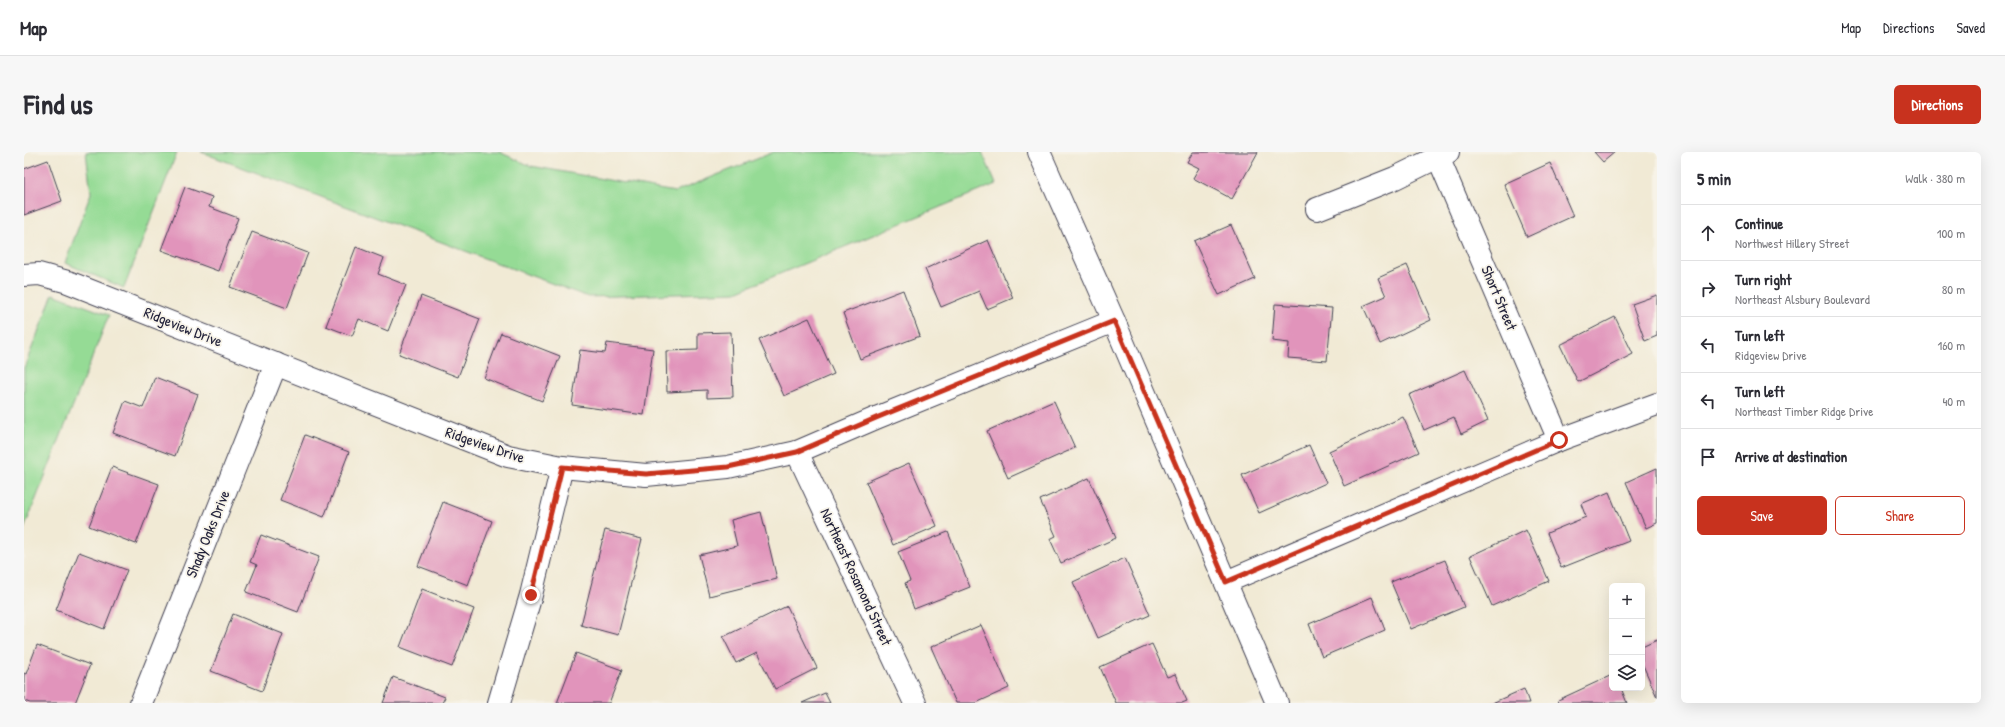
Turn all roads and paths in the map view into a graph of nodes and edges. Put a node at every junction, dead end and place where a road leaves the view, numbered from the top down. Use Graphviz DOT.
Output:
graph roads {
  1 [pos="1039,152"];
  2 [pos="1443,155"];
  3 [pos="1317,209"];
  4 [pos="24,275"];
  5 [pos="1114,321"];
  6 [pos="276,364"];
  7 [pos="1657,404"];
  8 [pos="1559,440"];
  9 [pos="797,452"];
  10 [pos="562,467"];
  11 [pos="1226,582"];
  12 [pos="141,703"];
  13 [pos="499,703"];
  14 [pos="915,703"];
  15 [pos="1277,703"];
  1 -- 5 [label="street"];
  2 -- 3 [label="street"];
  2 -- 8 [label="street, Short Street"];
  4 -- 6 [label="street, Ridgeview Drive"];
  5 -- 9 [label="street, Ridgeview Drive"];
  5 -- 11 [label="street"];
  6 -- 10 [label="street, Ridgeview Drive"];
  6 -- 12 [label="street, Shady Oaks Drive"];
  7 -- 8 [label="street"];
  8 -- 11 [label="street"];
  9 -- 10 [label="street, Ridgeview Drive"];
  9 -- 14 [label="street, Northeast Rosamond Street"];
  10 -- 13 [label="street"];
  11 -- 15 [label="street"];
}
